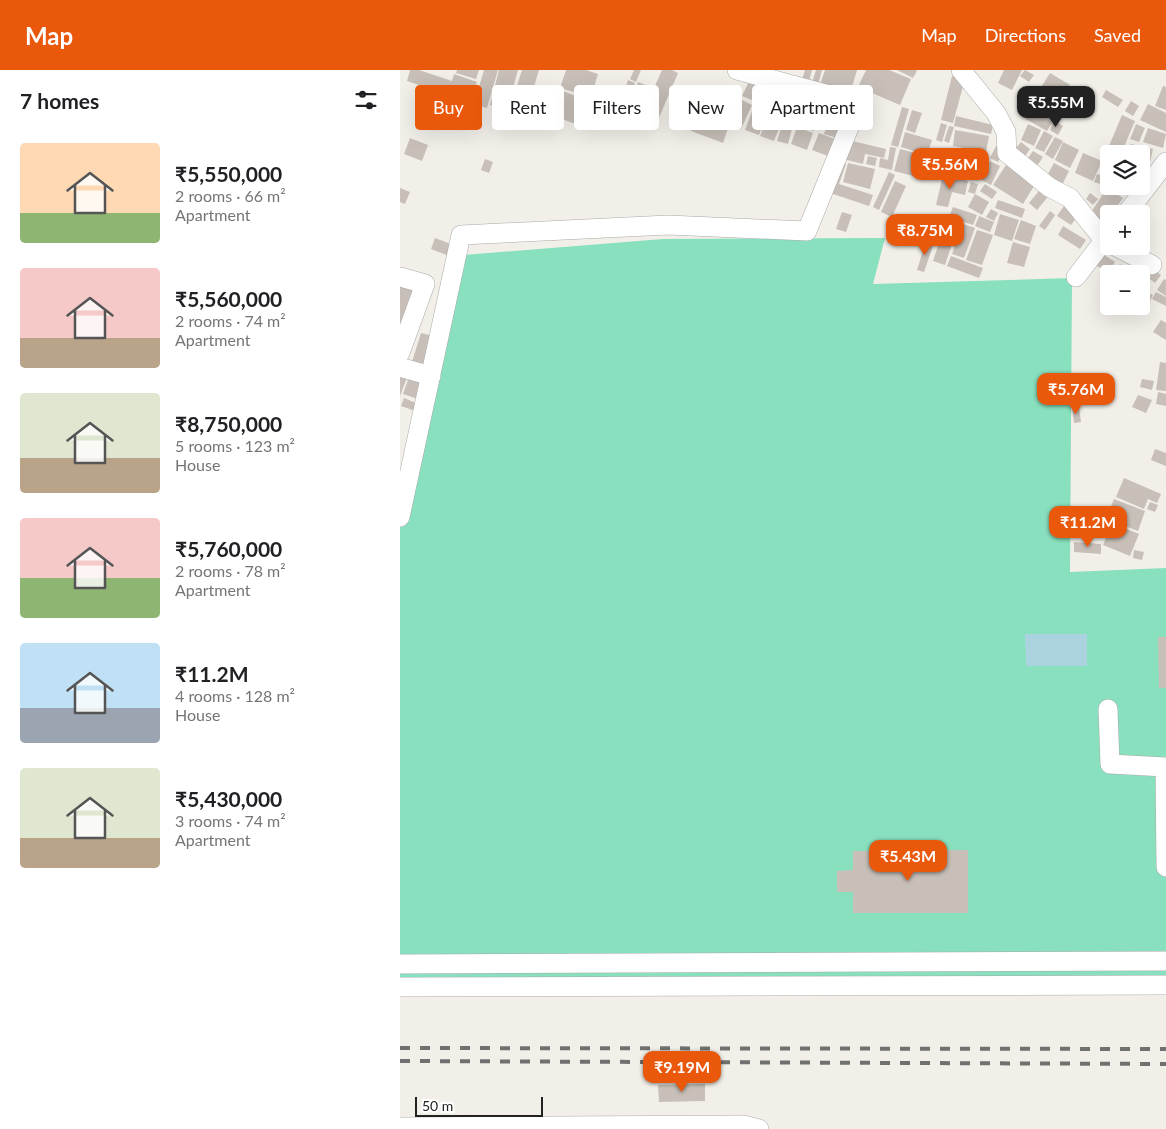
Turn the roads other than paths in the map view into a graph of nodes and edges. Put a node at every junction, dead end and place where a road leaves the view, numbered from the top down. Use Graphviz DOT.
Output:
graph roads {
  1 [pos="737,70"];
  2 [pos="960,70"];
  3 [pos="1166,164"];
  4 [pos="1133,205"];
  5 [pos="1100,231"];
  6 [pos="1100,251"];
  7 [pos="1134,255"];
  8 [pos="1152,265"];
  9 [pos="400,277"];
  10 [pos="1076,277"];
  11 [pos="400,353"];
  12 [pos="400,367"];
  13 [pos="431,376"];
  14 [pos="406,459"];
  15 [pos="400,517"];
  16 [pos="1108,709"];
  17 [pos="1166,844"];
  18 [pos="1166,868"];
  19 [pos="1166,961"];
  20 [pos="400,964"];
  21 [pos="1166,985"];
  22 [pos="400,987"];
  23 [pos="400,1127"];
  24 [pos="759,1129"];
  1 -- 13 [label="street"];
  2 -- 5 [label="street"];
  3 -- 4 [label="street"];
  6 -- 10 [label="street"];
  7 -- 8 [label="street"];
  9 -- 11 [label="street"];
  12 -- 13 [label="street"];
  13 -- 14 [label="street"];
  14 -- 15 [label="street"];
  16 -- 17 [label="street"];
  17 -- 18 [label="street"];
  19 -- 20 [label="street"];
  21 -- 22 [label="street"];
  23 -- 24 [label="street"];
}
